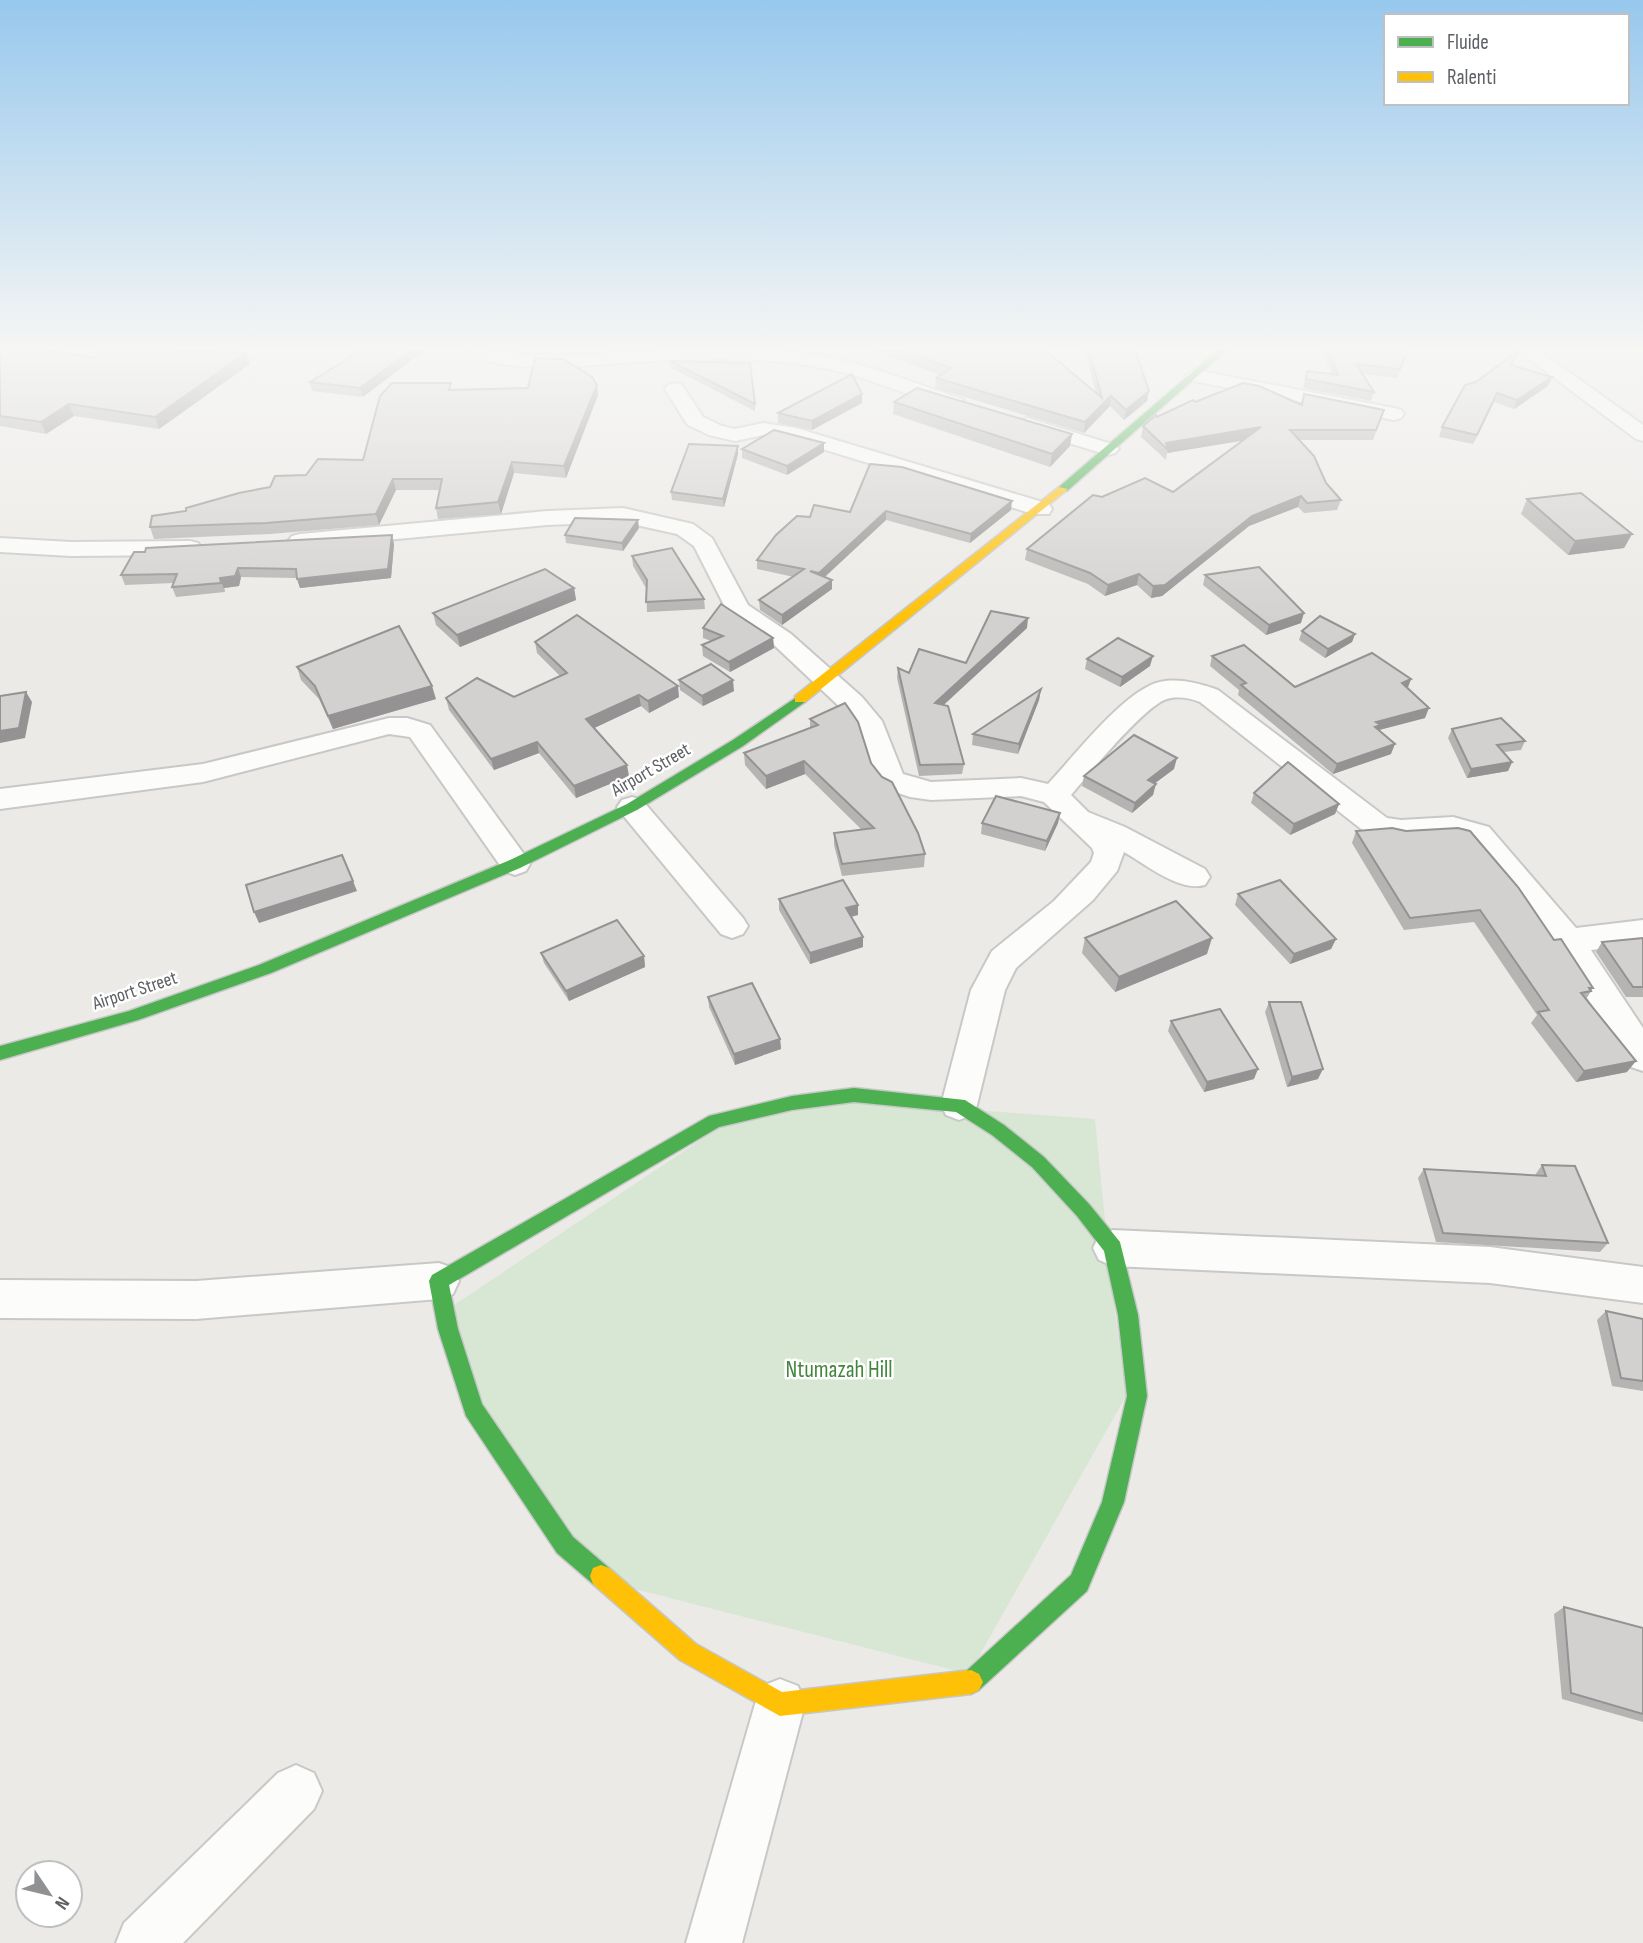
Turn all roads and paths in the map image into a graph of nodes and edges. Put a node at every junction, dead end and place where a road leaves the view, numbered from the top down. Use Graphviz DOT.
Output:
graph roads {
  1 [pos="817,441"];
  2 [pos="1081,441"];
  3 [pos="1118,441"];
  4 [pos="1108,449"];
  5 [pos="1041,509"];
  6 [pos="281,542"];
  7 [pos="0,545"];
  8 [pos="213,547"];
  9 [pos="826,681"];
  10 [pos="1054,795"];
  11 [pos="0,799"];
  12 [pos="632,807"];
  13 [pos="1077,819"];
  14 [pos="515,864"];
  15 [pos="1194,877"];
  16 [pos="732,926"];
  17 [pos="1643,932"];
  18 [pos="1568,941"];
  19 [pos="0,1053"];
  20 [pos="1643,1057"];
  21 [pos="959,1105"];
  22 [pos="1113,1248"];
  23 [pos="439,1281"];
  24 [pos="1643,1285"];
  25 [pos="0,1298"];
  26 [pos="780,1704"];
  27 [pos="296,1791"];
  28 [pos="144,1943"];
  29 [pos="713,1943"];
  1 -- 5 [label="street"];
  2 -- 4 [label="street"];
  3 -- 4 [label="main road, Airport Street"];
  4 -- 5 [label="main road, Airport Street"];
  5 -- 9 [label="main road, Airport Street"];
  6 -- 9 [label="street"];
  7 -- 8 [label="street"];
  9 -- 10 [label="street"];
  9 -- 12 [label="main road, Airport Street"];
  10 -- 13 [label="street"];
  10 -- 18 [label="street"];
  11 -- 14 [label="street"];
  12 -- 14 [label="main road, Airport Street"];
  12 -- 16 [label="street"];
  13 -- 15 [label="street"];
  13 -- 21 [label="street"];
  14 -- 19 [label="main road, Airport Street"];
  17 -- 18 [label="street"];
  18 -- 20 [label="street"];
  21 -- 22 [label="main road"];
  21 -- 23 [label="main road"];
  22 -- 24 [label="street"];
  22 -- 26 [label="main road"];
  23 -- 25 [label="street"];
  23 -- 26 [label="main road"];
  26 -- 29 [label="street"];
  27 -- 28 [label="street"];
}
